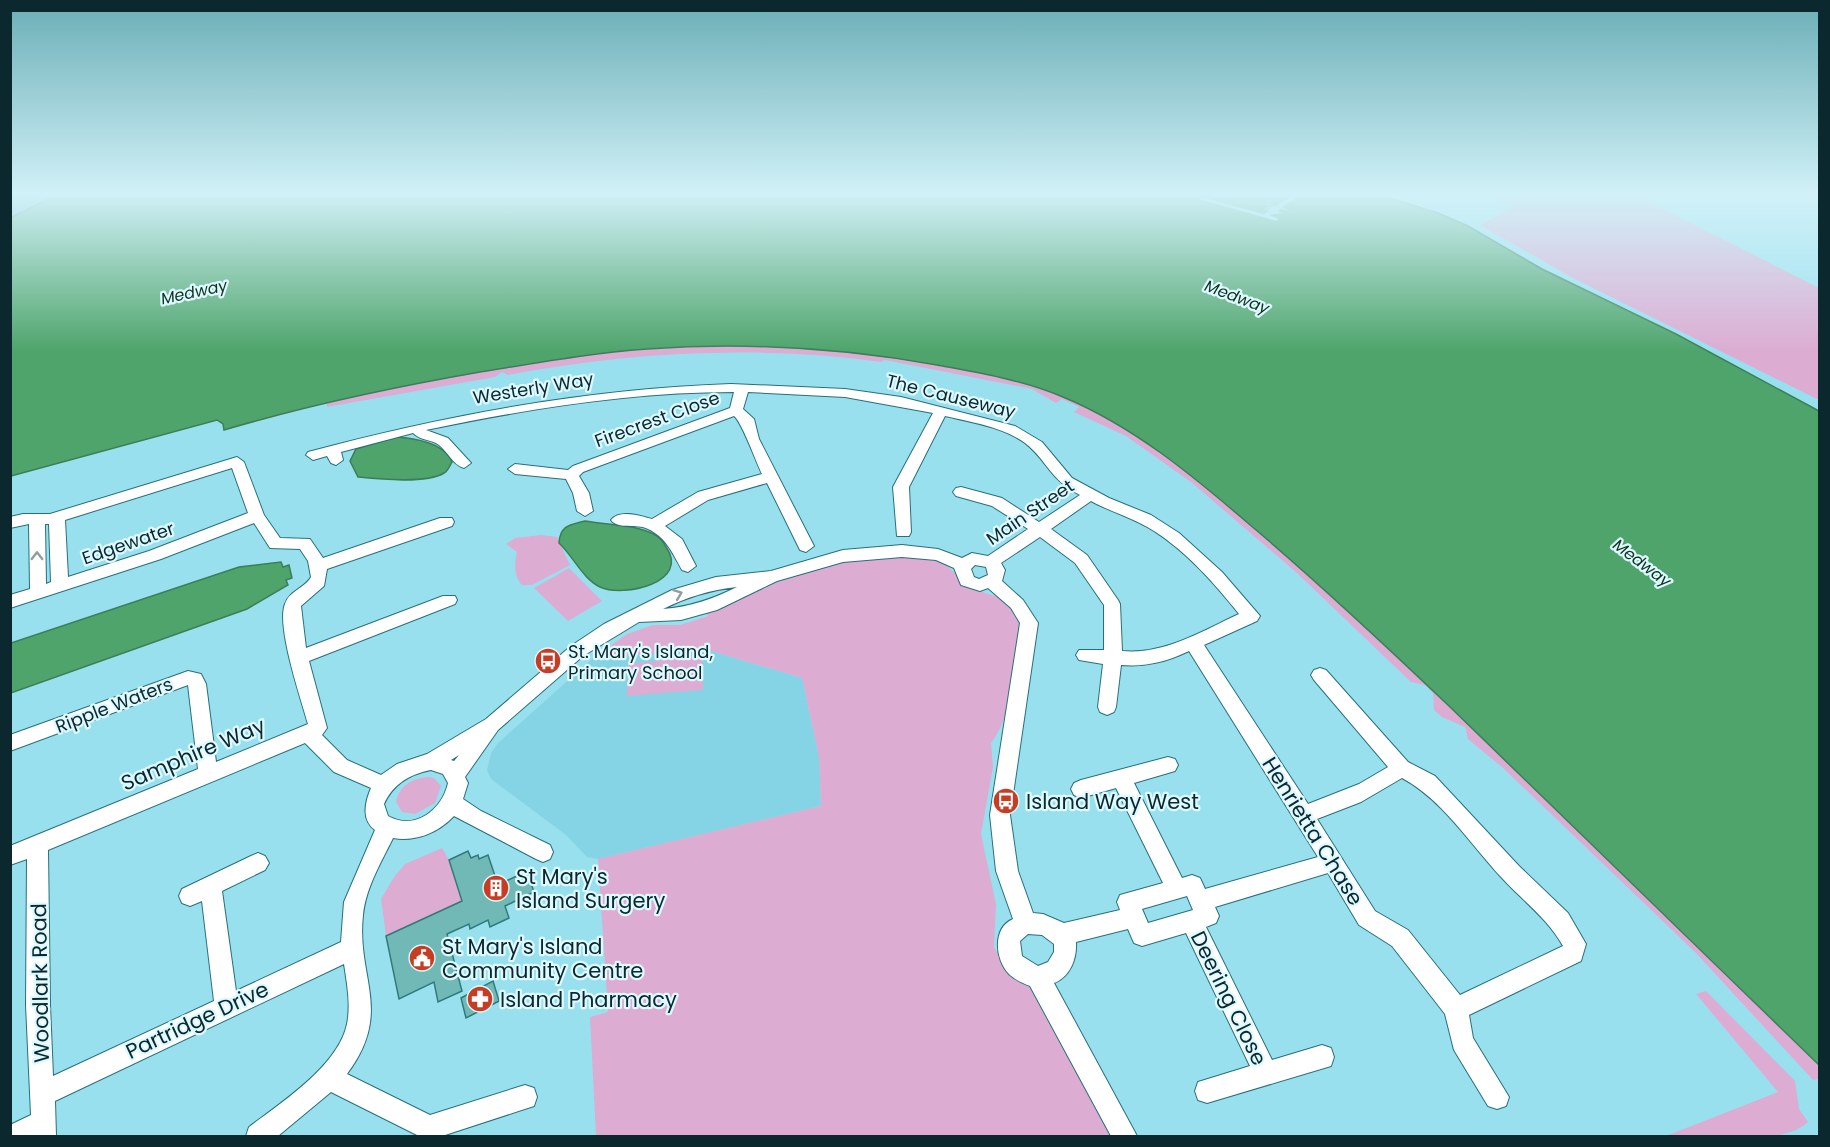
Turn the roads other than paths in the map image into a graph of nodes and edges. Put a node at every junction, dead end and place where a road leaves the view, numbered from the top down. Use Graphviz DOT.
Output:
graph roads {
  1 [pos="742,388"];
  2 [pos="736,410"];
  3 [pos="941,410"];
  4 [pos="417,428"];
  5 [pos="313,454"];
  6 [pos="464,463"];
  7 [pos="515,469"];
  8 [pos="571,475"];
  9 [pos="771,477"];
  10 [pos="961,492"];
  11 [pos="1090,495"];
  12 [pos="585,511"];
  13 [pos="257,516"];
  14 [pos="57,517"];
  15 [pos="37,519"];
  16 [pos="619,520"];
  17 [pos="446,522"];
  18 [pos="10,523"];
  19 [pos="654,525"];
  20 [pos="1041,529"];
  21 [pos="903,532"];
  22 [pos="806,546"];
  23 [pos="991,562"];
  24 [pos="963,565"];
  25 [pos="317,566"];
  26 [pos="688,566"];
  27 [pos="992,582"];
  28 [pos="60,587"];
  29 [pos="38,594"];
  30 [pos="449,600"];
  31 [pos="10,603"];
  32 [pos="1193,643"];
  33 [pos="299,653"];
  34 [pos="1085,655"];
  35 [pos="1113,656"];
  36 [pos="1320,675"];
  37 [pos="1107,707"];
  38 [pos="493,724"];
  39 [pos="304,734"];
  40 [pos="10,742"];
  41 [pos="431,762"];
  42 [pos="1168,765"];
  43 [pos="1401,768"];
  44 [pos="208,773"];
  45 [pos="455,775"];
  46 [pos="1120,778"];
  47 [pos="384,784"];
  48 [pos="1081,789"];
  49 [pos="453,802"];
  50 [pos="1302,815"];
  51 [pos="387,828"];
  52 [pos="38,844"];
  53 [pos="543,852"];
  54 [pos="10,856"];
  55 [pos="1332,862"];
  56 [pos="258,863"];
  57 [pos="211,887"];
  58 [pos="1177,889"];
  59 [pos="190,897"];
  60 [pos="1196,911"];
  61 [pos="1135,917"];
  62 [pos="1025,923"];
  63 [pos="1061,935"];
  64 [pos="352,948"];
  65 [pos="1038,977"];
  66 [pos="226,1006"];
  67 [pos="1456,1009"];
  68 [pos="1322,1057"];
  69 [pos="1266,1074"];
  70 [pos="330,1078"];
  71 [pos="1207,1092"];
  72 [pos="43,1094"];
  73 [pos="525,1097"];
  74 [pos="1497,1097"];
  75 [pos="44,1129"];
  76 [pos="429,1132"];
  77 [pos="15,1137"];
  78 [pos="258,1137"];
  79 [pos="1124,1137"];
  1 -- 2 [label="street, Firecrest Close"];
  1 -- 3 [label="street, The Causeway"];
  1 -- 4 [label="street, Westerly Way"];
  2 -- 8 [label="street, Firecrest Close"];
  2 -- 9 [label="street"];
  3 -- 11 [label="street, The Causeway"];
  3 -- 21 [label="street"];
  4 -- 5 [label="street, Westerly Way"];
  4 -- 6 [label="street"];
  7 -- 8 [label="street"];
  8 -- 12 [label="street"];
  9 -- 19 [label="street"];
  9 -- 22 [label="street"];
  10 -- 20 [label="street"];
  11 -- 20 [label="street, Main Street"];
  11 -- 32 [label="street, The Causeway"];
  13 -- 14 [label="street"];
  13 -- 25 [label="street"];
  13 -- 28 [label="street, Edgewater"];
  14 -- 15 [label="street"];
  14 -- 28 [label="street"];
  15 -- 18 [label="street"];
  29 -- 15 [label="street, one-way"];
  16 -- 19 [label="street"];
  17 -- 25 [label="street"];
  19 -- 26 [label="street"];
  20 -- 23 [label="street, Main Street"];
  20 -- 35 [label="street"];
  23 -- 24 [label="street"];
  23 -- 27 [label="street"];
  24 -- 27 [label="street"];
  24 -- 38 [label="street"];
  25 -- 33 [label="street"];
  27 -- 62 [label="street"];
  28 -- 29 [label="street, Edgewater"];
  29 -- 31 [label="street, Edgewater"];
  30 -- 33 [label="street"];
  32 -- 35 [label="street"];
  32 -- 50 [label="street, Henrietta Chase"];
  33 -- 39 [label="street"];
  34 -- 35 [label="street"];
  35 -- 37 [label="street"];
  36 -- 43 [label="street"];
  38 -- 41 [label="street"];
  38 -- 45 [label="street"];
  39 -- 44 [label="street, Samphire Way"];
  39 -- 47 [label="street"];
  40 -- 44 [label="street, Ripple Waters"];
  41 -- 45 [label="street"];
  41 -- 47 [label="street"];
  42 -- 46 [label="street"];
  43 -- 50 [label="street"];
  43 -- 67 [label="street"];
  44 -- 52 [label="street, Samphire Way"];
  45 -- 49 [label="street"];
  46 -- 48 [label="street"];
  46 -- 58 [label="street"];
  47 -- 51 [label="street"];
  49 -- 51 [label="street"];
  49 -- 53 [label="street"];
  50 -- 55 [label="street, Henrietta Chase"];
  51 -- 64 [label="street"];
  52 -- 54 [label="street, Samphire Way"];
  52 -- 72 [label="street, Woodlark Road"];
  55 -- 60 [label="street"];
  55 -- 67 [label="street, Henrietta Chase"];
  56 -- 57 [label="street"];
  57 -- 59 [label="street"];
  57 -- 66 [label="street"];
  58 -- 60 [label="street"];
  58 -- 61 [label="street"];
  60 -- 61 [label="street"];
  60 -- 69 [label="street, Deering Close"];
  61 -- 63 [label="street"];
  62 -- 63 [label="street"];
  62 -- 65 [label="street"];
  63 -- 65 [label="street"];
  64 -- 66 [label="street, Partridge Drive"];
  64 -- 70 [label="street"];
  65 -- 79 [label="street"];
  66 -- 72 [label="street, Partridge Drive"];
  67 -- 74 [label="street, Henrietta Chase"];
  68 -- 69 [label="street, Deering Close"];
  69 -- 71 [label="street, Deering Close"];
  70 -- 76 [label="street"];
  70 -- 78 [label="street"];
  72 -- 75 [label="street, Woodlark Road"];
  73 -- 76 [label="street"];
  75 -- 77 [label="street, Woodlark Road"];
}
